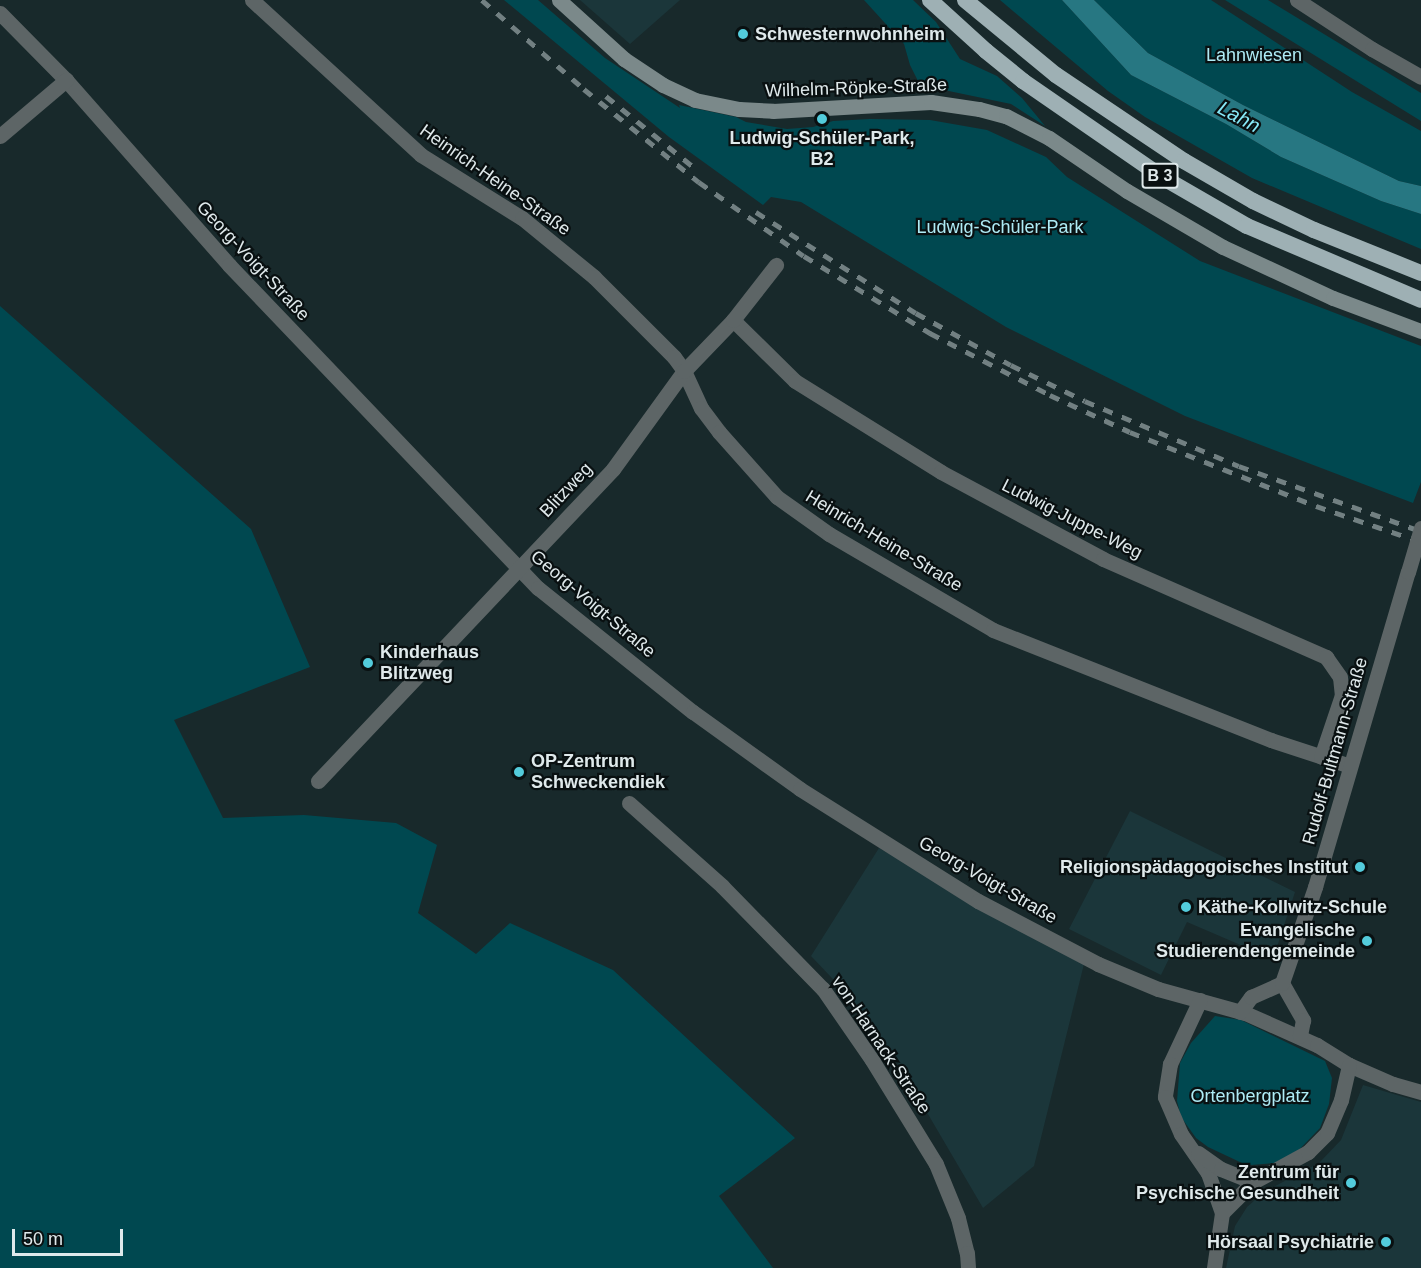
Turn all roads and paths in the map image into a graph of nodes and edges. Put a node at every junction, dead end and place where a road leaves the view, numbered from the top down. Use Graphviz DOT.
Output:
graph roads {
  1 [pos="252,0"];
  2 [pos="559,0"];
  3 [pos="930,0"];
  4 [pos="965,0"];
  5 [pos="1298,0"];
  6 [pos="0,13"];
  7 [pos="1421,76"];
  8 [pos="66,80"];
  9 [pos="0,136"];
  10 [pos="776,265"];
  11 [pos="1421,273"];
  12 [pos="1421,300"];
  13 [pos="733,320"];
  14 [pos="1421,331"];
  15 [pos="684,370"];
  16 [pos="1421,528"];
  17 [pos="519,568"];
  18 [pos="1321,757"];
  19 [pos="1350,766"];
  20 [pos="318,781"];
  21 [pos="629,803"];
  22 [pos="1282,983"];
  23 [pos="1200,1000"];
  24 [pos="1240,1012"];
  25 [pos="1300,1036"];
  26 [pos="1349,1065"];
  27 [pos="1421,1092"];
  28 [pos="1193,1150"];
  29 [pos="1253,1182"];
  30 [pos="1222,1213"];
  31 [pos="968,1268"];
  32 [pos="1214,1268"];
  1 -- 15 [label="street, Heinrich-Heine-Straße"];
  2 -- 14 [label="main road, Wilhelm-Röpke-Straße"];
  3 -- 12 [label="highway, B 3"];
  4 -- 11 [label="highway, B 3"];
  5 -- 7 [label="street"];
  6 -- 8 [label="street, Georg-Voigt-Straße"];
  8 -- 9 [label="street"];
  8 -- 17 [label="street, Georg-Voigt-Straße"];
  10 -- 13 [label="street, Blitzweg"];
  13 -- 15 [label="street, Blitzweg"];
  13 -- 18 [label="street, Ludwig-Juppe-Weg"];
  15 -- 17 [label="street, Blitzweg"];
  15 -- 18 [label="street, Heinrich-Heine-Straße"];
  16 -- 19 [label="street, Rudolf-Bultmann-Straße, bridge"];
  17 -- 20 [label="street, Blitzweg"];
  17 -- 23 [label="street, Georg-Voigt-Straße"];
  18 -- 19 [label="street, Heinrich-Heine-Straße"];
  19 -- 22 [label="street, Rudolf-Bultmann-Straße"];
  21 -- 31 [label="street, von-Harnack-Straße"];
  22 -- 24 [label="street"];
  22 -- 25 [label="street"];
  23 -- 24 [label="street"];
  23 -- 28 [label="street"];
  24 -- 25 [label="street"];
  25 -- 26 [label="street"];
  26 -- 27 [label="street"];
  26 -- 29 [label="street"];
  28 -- 29 [label="street"];
  28 -- 30 [label="street"];
  29 -- 30 [label="street"];
  30 -- 32 [label="street"];
}
